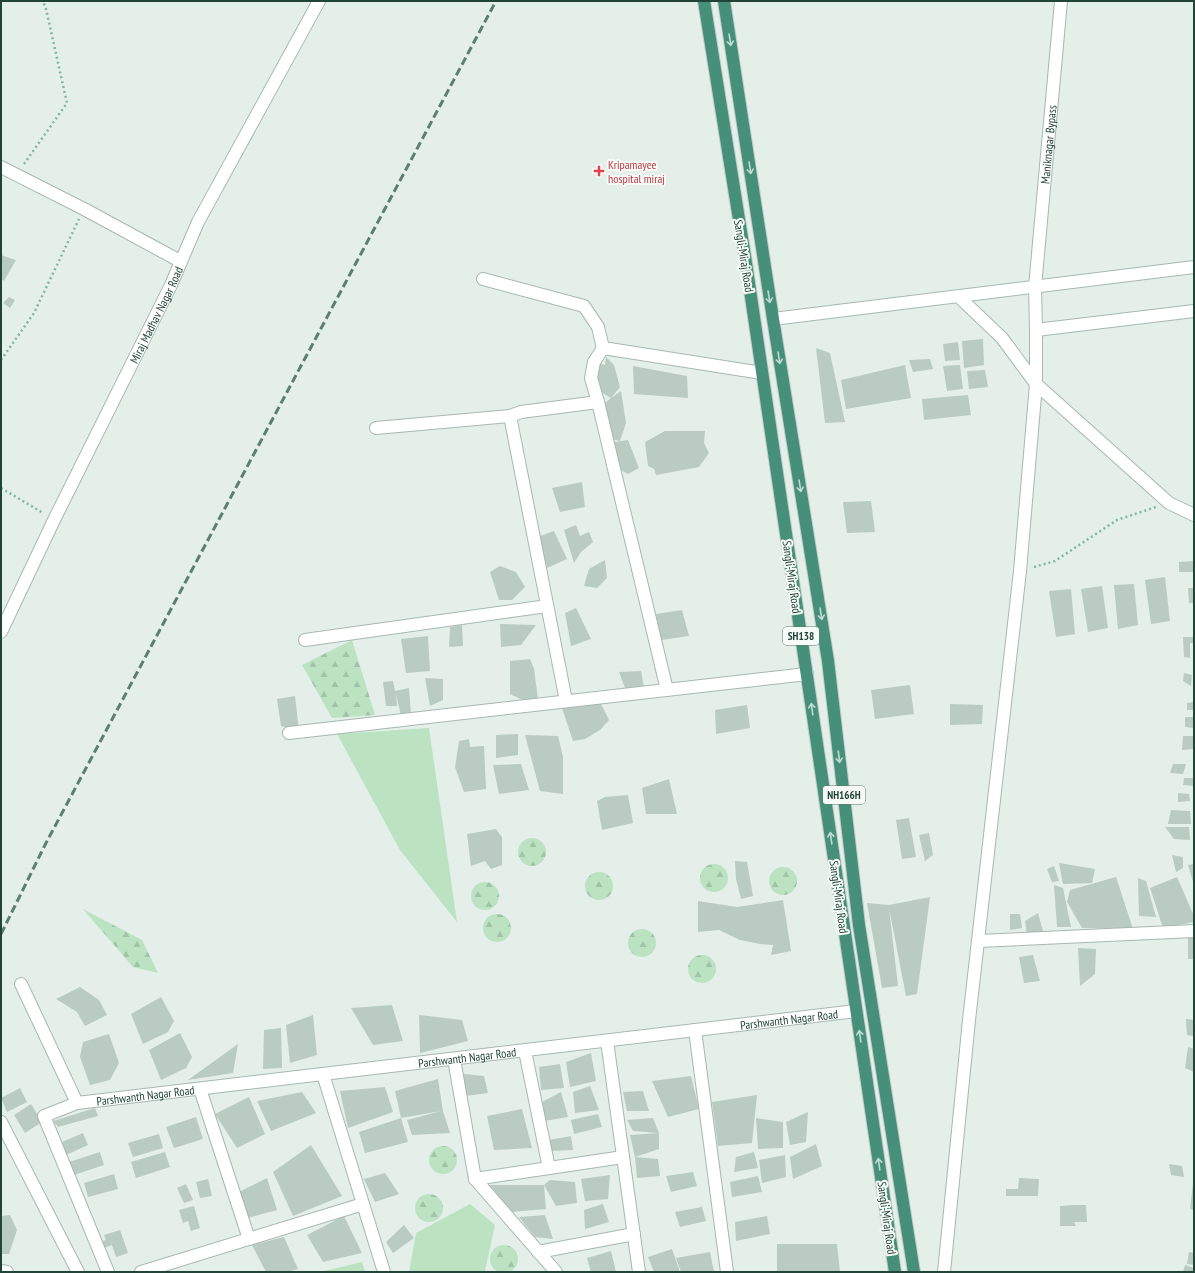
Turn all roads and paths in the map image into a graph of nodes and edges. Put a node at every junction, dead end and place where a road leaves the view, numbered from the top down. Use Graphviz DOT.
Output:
graph roads {
  1 [pos="43,1"];
  2 [pos="319,1"];
  3 [pos="704,1"];
  4 [pos="724,1"];
  5 [pos="1061,1"];
  6 [pos="1,167"];
  7 [pos="17,175"];
  8 [pos="84,209"];
  9 [pos="180,261"];
  10 [pos="1194,267"];
  11 [pos="483,279"];
  12 [pos="1035,287"];
  13 [pos="959,297"];
  14 [pos="1194,310"];
  15 [pos="773,319"];
  16 [pos="1036,330"];
  17 [pos="603,348"];
  18 [pos="1,360"];
  19 [pos="762,374"];
  20 [pos="1036,384"];
  21 [pos="598,402"];
  22 [pos="510,416"];
  23 [pos="376,428"];
  24 [pos="1,488"];
  25 [pos="1169,503"];
  26 [pos="1194,515"];
  27 [pos="54,520"];
  28 [pos="1020,571"];
  29 [pos="547,606"];
  30 [pos="1,632"];
  31 [pos="305,640"];
  32 [pos="807,674"];
  33 [pos="666,690"];
  34 [pos="566,701"];
  35 [pos="289,733"];
  36 [pos="1194,931"];
  37 [pos="978,941"];
  38 [pos="20,984"];
  39 [pos="856,1011"];
  40 [pos="695,1030"];
  41 [pos="607,1041"];
  42 [pos="525,1051"];
  43 [pos="454,1059"];
  44 [pos="323,1074"];
  45 [pos="200,1089"];
  46 [pos="78,1104"];
  47 [pos="1,1122"];
  48 [pos="623,1157"];
  49 [pos="549,1168"];
  50 [pos="475,1179"];
  51 [pos="363,1204"];
  52 [pos="634,1234"];
  53 [pos="249,1239"];
  54 [pos="538,1252"];
  55 [pos="1,1271"];
  56 [pos="7,1272"];
  57 [pos="78,1272"];
  58 [pos="108,1272"];
  59 [pos="141,1272"];
  60 [pos="384,1272"];
  61 [pos="556,1272"];
  62 [pos="639,1272"];
  63 [pos="727,1272"];
  64 [pos="895,1272"];
  65 [pos="914,1272"];
  66 [pos="944,1272"];
  1 -- 7 [label="path"];
  2 -- 9 [label="street, Miraj Madhav Nagar Road"];
  3 -- 19 [label="highway, Sangli-Miraj Road / SH138"];
  4 -- 15 [label="highway, Sangli-Miraj Road, one-way"];
  5 -- 12 [label="street, Maniknagar Bypass"];
  6 -- 7 [label="street"];
  7 -- 8 [label="street"];
  8 -- 9 [label="street"];
  8 -- 18 [label="path"];
  9 -- 27 [label="street, Miraj Madhav Nagar Road"];
  10 -- 12 [label="street"];
  11 -- 17 [label="street"];
  12 -- 13 [label="street"];
  12 -- 16 [label="street, Maniknagar Bypass"];
  13 -- 15 [label="street"];
  13 -- 20 [label="street"];
  14 -- 16 [label="street"];
  15 -- 65 [label="highway, Sangli-Miraj Road / NH166H, one-way"];
  16 -- 20 [label="street"];
  17 -- 19 [label="street"];
  17 -- 21 [label="street"];
  19 -- 32 [label="highway, Sangli-Miraj Road / SH138"];
  20 -- 25 [label="street"];
  20 -- 28 [label="street"];
  21 -- 22 [label="street"];
  21 -- 33 [label="street"];
  22 -- 23 [label="street"];
  22 -- 29 [label="street"];
  24 -- 27 [label="path"];
  25 -- 26 [label="street"];
  25 -- 28 [label="path"];
  27 -- 30 [label="street, Miraj Madhav Nagar Road"];
  28 -- 37 [label="street"];
  29 -- 31 [label="street"];
  29 -- 34 [label="street"];
  32 -- 33 [label="street"];
  39 -- 32 [label="highway, Sangli-Miraj Road / SH138, one-way"];
  33 -- 34 [label="street"];
  34 -- 35 [label="street"];
  36 -- 37 [label="street"];
  37 -- 66 [label="street"];
  38 -- 46 [label="street"];
  39 -- 40 [label="street, Parshwanth Nagar Road"];
  64 -- 39 [label="highway, Sangli-Miraj Road / SH138, one-way"];
  40 -- 41 [label="street, Parshwanth Nagar Road"];
  40 -- 63 [label="street"];
  41 -- 42 [label="street, Parshwanth Nagar Road"];
  41 -- 48 [label="street"];
  42 -- 43 [label="street, Parshwanth Nagar Road"];
  42 -- 49 [label="street"];
  43 -- 44 [label="street, Parshwanth Nagar Road"];
  43 -- 50 [label="street"];
  44 -- 45 [label="street, Parshwanth Nagar Road"];
  44 -- 51 [label="street"];
  45 -- 46 [label="street, Parshwanth Nagar Road"];
  45 -- 53 [label="street"];
  46 -- 58 [label="street, Parshwanth Nagar Road"];
  47 -- 57 [label="street"];
  48 -- 49 [label="street"];
  48 -- 52 [label="street"];
  49 -- 50 [label="street"];
  50 -- 54 [label="street"];
  51 -- 53 [label="street"];
  51 -- 60 [label="street"];
  52 -- 54 [label="street"];
  52 -- 62 [label="street"];
  53 -- 59 [label="street"];
  54 -- 61 [label="street"];
  55 -- 56 [label="street"];
}
